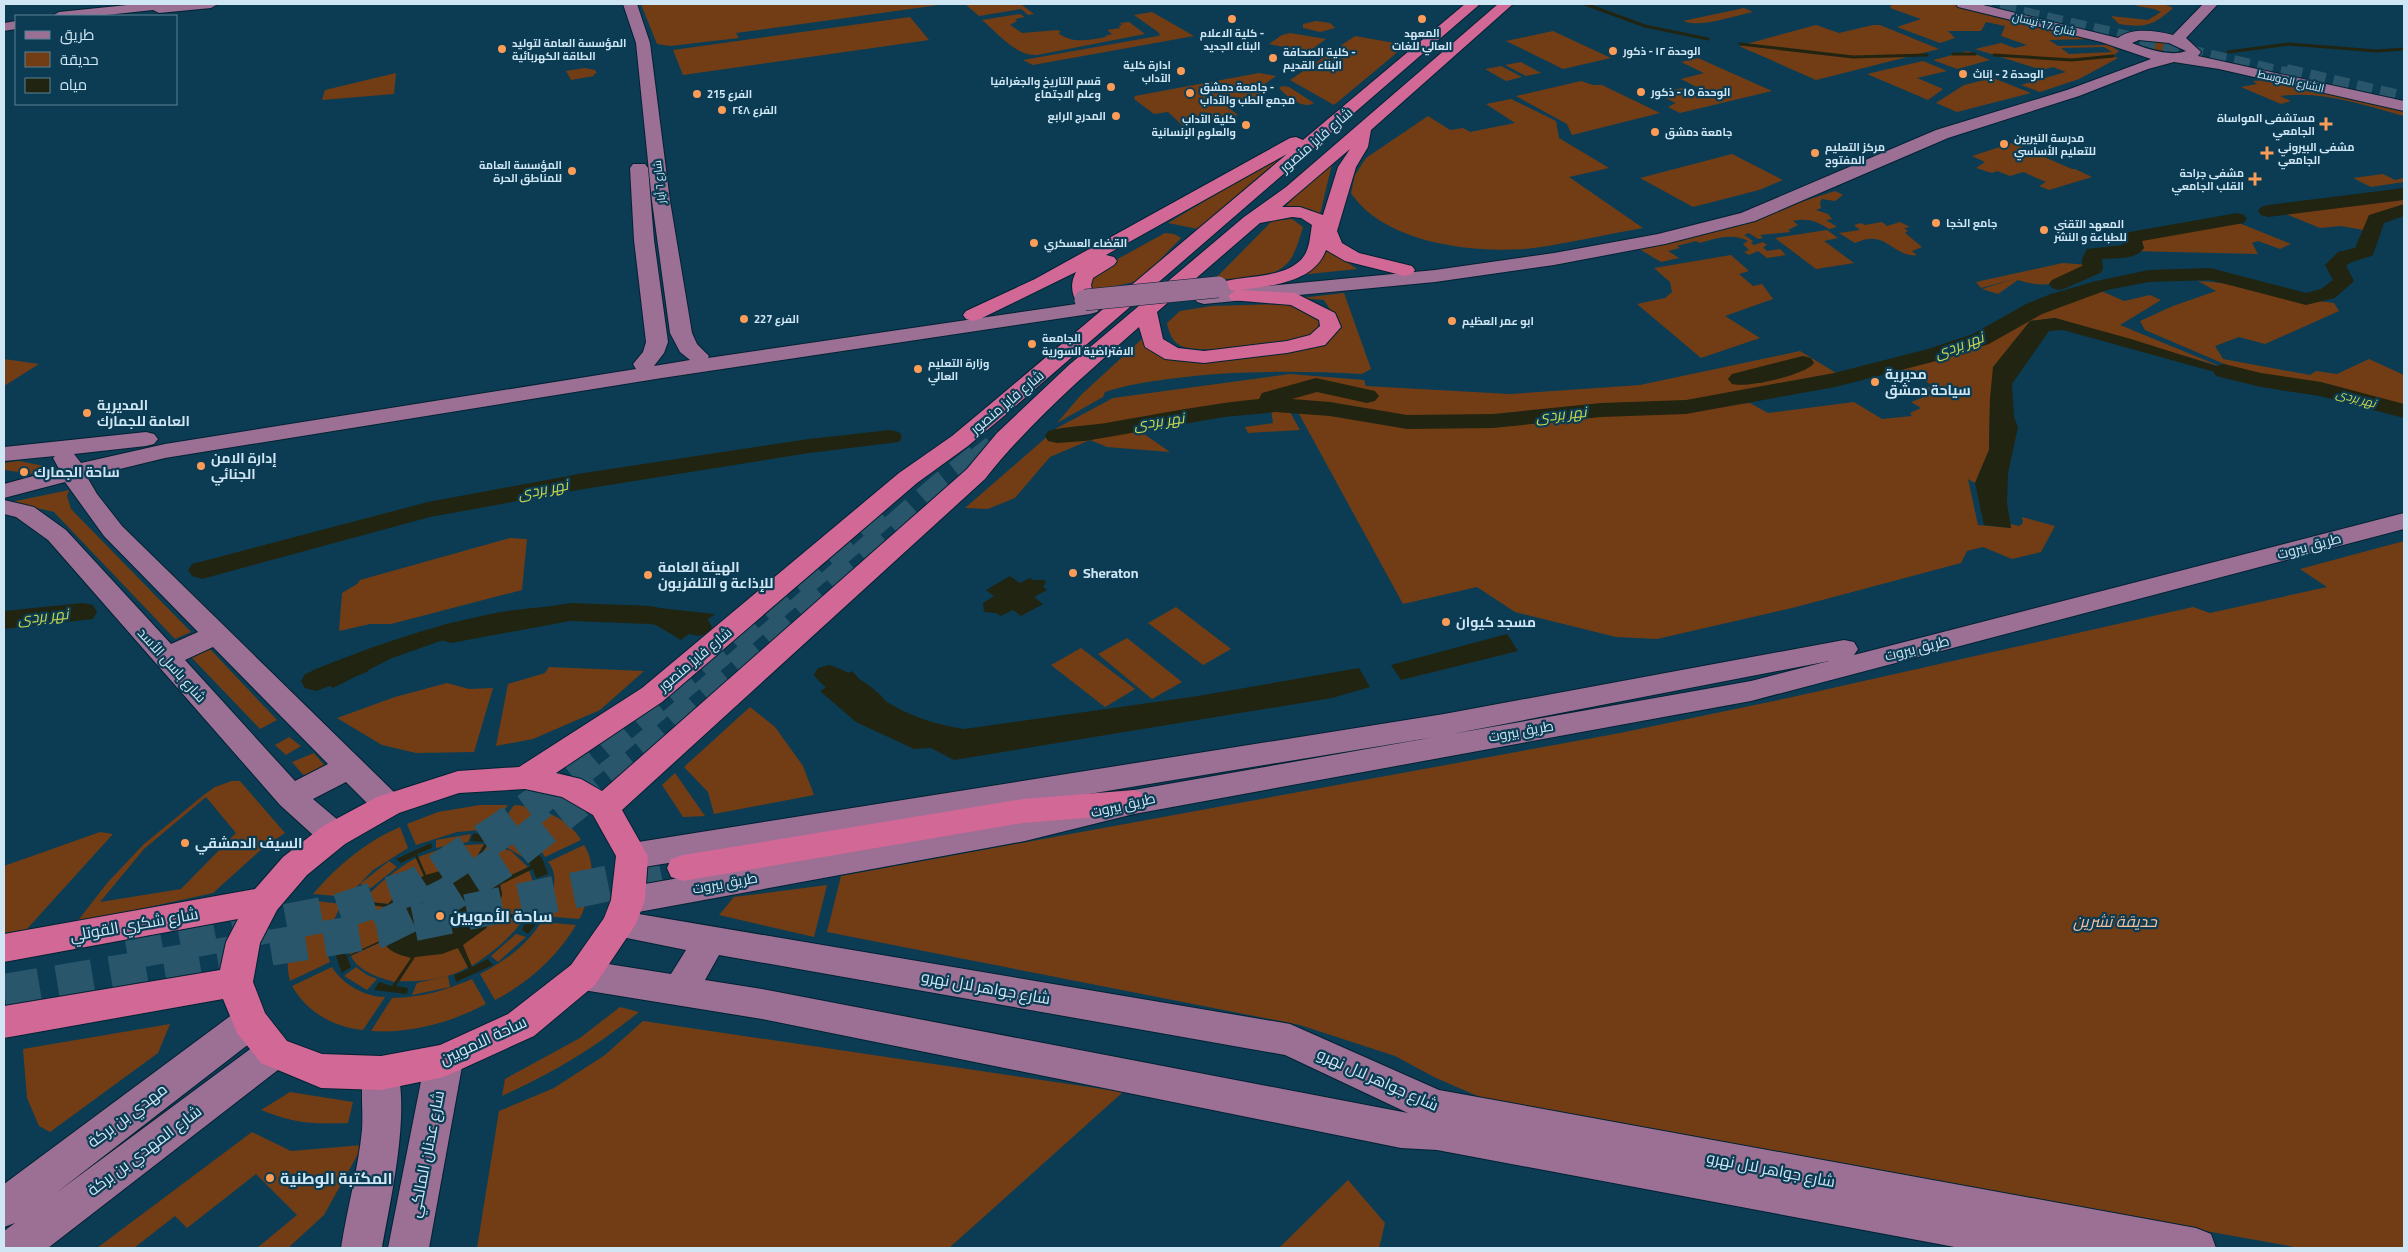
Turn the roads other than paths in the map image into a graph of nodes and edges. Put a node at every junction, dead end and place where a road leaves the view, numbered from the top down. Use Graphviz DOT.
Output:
graph roads {
  1 [pos="176,4"];
  2 [pos="211,4"];
  3 [pos="630,4"];
  4 [pos="1472,4"];
  5 [pos="1506,4"];
  6 [pos="1963,4"];
  7 [pos="2008,4"];
  8 [pos="2198,4"];
  9 [pos="2211,4"];
  10 [pos="69,15"];
  11 [pos="107,15"];
  12 [pos="2174,26"];
  13 [pos="2114,27"];
  14 [pos="2154,36"];
  15 [pos="643,43"];
  16 [pos="624,46"];
  17 [pos="2129,47"];
  18 [pos="2180,51"];
  19 [pos="2212,61"];
  20 [pos="2129,72"];
  21 [pos="2404,94"];
  22 [pos="2404,106"];
  23 [pos="1334,125"];
  24 [pos="645,128"];
  25 [pos="1366,128"];
  26 [pos="660,189"];
  27 [pos="641,191"];
  28 [pos="1251,221"];
  29 [pos="666,237"];
  30 [pos="644,240"];
  31 [pos="1193,245"];
  32 [pos="1405,270"];
  33 [pos="1211,293"];
  34 [pos="1238,296"];
  35 [pos="676,297"];
  36 [pos="652,300"];
  37 [pos="1088,304"];
  38 [pos="1146,309"];
  39 [pos="973,315"];
  40 [pos="698,356"];
  41 [pos="644,364"];
  42 [pos="4,437"];
  43 [pos="51,450"];
  44 [pos="4,454"];
  45 [pos="72,473"];
  46 [pos="4,491"];
  47 [pos="2404,504"];
  48 [pos="4,507"];
  49 [pos="2404,521"];
  50 [pos="217,634"];
  51 [pos="166,658"];
  52 [pos="349,766"];
  53 [pos="526,778"];
  54 [pos="291,797"];
  55 [pos="1134,802"];
  56 [pos="388,805"];
  57 [pos="604,807"];
  58 [pos="334,835"];
  59 [pos="632,856"];
  60 [pos="683,868"];
  61 [pos="265,901"];
  62 [pos="624,912"];
  63 [pos="710,940"];
  64 [pos="4,948"];
  65 [pos="583,975"];
  66 [pos="235,982"];
  67 [pos="680,991"];
  68 [pos="4,1022"];
  69 [pos="250,1022"];
  70 [pos="274,1052"];
  71 [pos="444,1060"];
  72 [pos="381,1073"];
  73 [pos="149,1099"];
  74 [pos="179,1124"];
  75 [pos="4,1208"];
  76 [pos="14,1248"];
  77 [pos="361,1248"];
  78 [pos="408,1248"];
  79 [pos="2066,1248"];
  80 [pos="2196,1248"];
  1 -- 10 [label="main road"];
  2 -- 11 [label="main road"];
  3 -- 15 [label="main road, شارع ٦ أيار"];
  4 -- 23 [label="highway, شارع فايز منصور"];
  5 -- 25 [label="highway, شارع فايز منصور"];
  6 -- 17 [label="main road, شارع 17 نيسان"];
  7 -- 13 [label="main road"];
  8 -- 12 [label="main road"];
  9 -- 18 [label="main road"];
  12 -- 13 [label="main road"];
  12 -- 14 [label="main road"];
  13 -- 14 [label="main road"];
  14 -- 17 [label="main road"];
  14 -- 18 [label="main road"];
  15 -- 16 [label="main road"];
  15 -- 24 [label="main road, شارع ٦ أيار"];
  17 -- 18 [label="main road, شارع 17 نيسان"];
  17 -- 32 [label="main road"];
  18 -- 19 [label="main road, الشارع الموسط"];
  18 -- 20 [label="main road"];
  19 -- 20 [label="main road"];
  19 -- 21 [label="main road, الشارع الموسط"];
  19 -- 22 [label="main road, الشارع الموسط"];
  20 -- 34 [label="main road"];
  23 -- 31 [label="highway, شارع فايز منصور"];
  23 -- 39 [label="highway"];
  24 -- 26 [label="main road, شارع ٦ أيار"];
  24 -- 27 [label="main road, شارع ٦ أيار"];
  25 -- 28 [label="highway, شارع فايز منصور"];
  25 -- 32 [label="highway"];
  26 -- 27 [label="main road"];
  26 -- 29 [label="main road, شارع ٦ أيار"];
  27 -- 30 [label="main road, شارع ٦ أيار"];
  28 -- 33 [label="highway"];
  28 -- 38 [label="highway, شارع فايز منصور"];
  29 -- 30 [label="main road"];
  29 -- 35 [label="main road, شارع ٦ أيار"];
  30 -- 36 [label="main road, شارع ٦ أيار"];
  31 -- 37 [label="highway"];
  31 -- 53 [label="highway, شارع فايز منصور"];
  32 -- 33 [label="main road"];
  33 -- 34 [label="main road"];
  33 -- 37 [label="main road"];
  34 -- 38 [label="highway"];
  35 -- 36 [label="main road"];
  35 -- 40 [label="main road, شارع ٦ أيار"];
  36 -- 41 [label="main road, شارع ٦ أيار"];
  37 -- 39 [label="main road"];
  37 -- 45 [label="main road"];
  38 -- 57 [label="highway, شارع فايز منصور"];
  39 -- 40 [label="main road"];
  40 -- 41 [label="main road"];
  41 -- 43 [label="main road"];
  42 -- 43 [label="main road"];
  43 -- 44 [label="main road"];
  43 -- 45 [label="main road"];
  45 -- 46 [label="main road"];
  45 -- 50 [label="main road"];
  47 -- 59 [label="main road, طريق بيروت"];
  48 -- 51 [label="main road, شارع باسل الأسد"];
  49 -- 55 [label="main road, طريق بيروت"];
  50 -- 51 [label="main road"];
  50 -- 52 [label="main road"];
  51 -- 54 [label="main road, شارع باسل الأسد"];
  52 -- 54 [label="main road"];
  52 -- 56 [label="main road"];
  53 -- 56 [label="highway"];
  53 -- 57 [label="highway"];
  54 -- 58 [label="main road, شارع باسل الأسد"];
  55 -- 60 [label="highway"];
  55 -- 62 [label="main road, طريق بيروت"];
  56 -- 58 [label="highway"];
  57 -- 59 [label="highway"];
  58 -- 61 [label="highway"];
  59 -- 62 [label="highway"];
  61 -- 64 [label="highway, شارع شكري القوتلي"];
  61 -- 66 [label="highway"];
  62 -- 63 [label="main road, شارع جواهر لال نهرو"];
  62 -- 65 [label="highway, ساحة الامويين"];
  63 -- 67 [label="main road"];
  63 -- 80 [label="main road, شارع جواهر لال نهرو"];
  65 -- 67 [label="main road, شارع جواهر لال نهرو"];
  65 -- 71 [label="highway, ساحة الامويين"];
  66 -- 68 [label="highway"];
  66 -- 69 [label="highway, ساحة الامويين"];
  67 -- 79 [label="main road, شارع جواهر لال نهرو"];
  69 -- 70 [label="highway, ساحة الامويين"];
  69 -- 73 [label="main road, مهدي بن بركة"];
  70 -- 72 [label="highway, ساحة الامويين"];
  70 -- 74 [label="main road, شارع المهدي بن بركة"];
  71 -- 72 [label="highway, ساحة الامويين"];
  71 -- 78 [label="main road, شارع عدنان المالكي"];
  72 -- 77 [label="main road"];
  73 -- 74 [label="main road"];
  73 -- 75 [label="main road, مهدي بن بركة"];
  74 -- 76 [label="main road, شارع المهدي بن بركة"];
}
